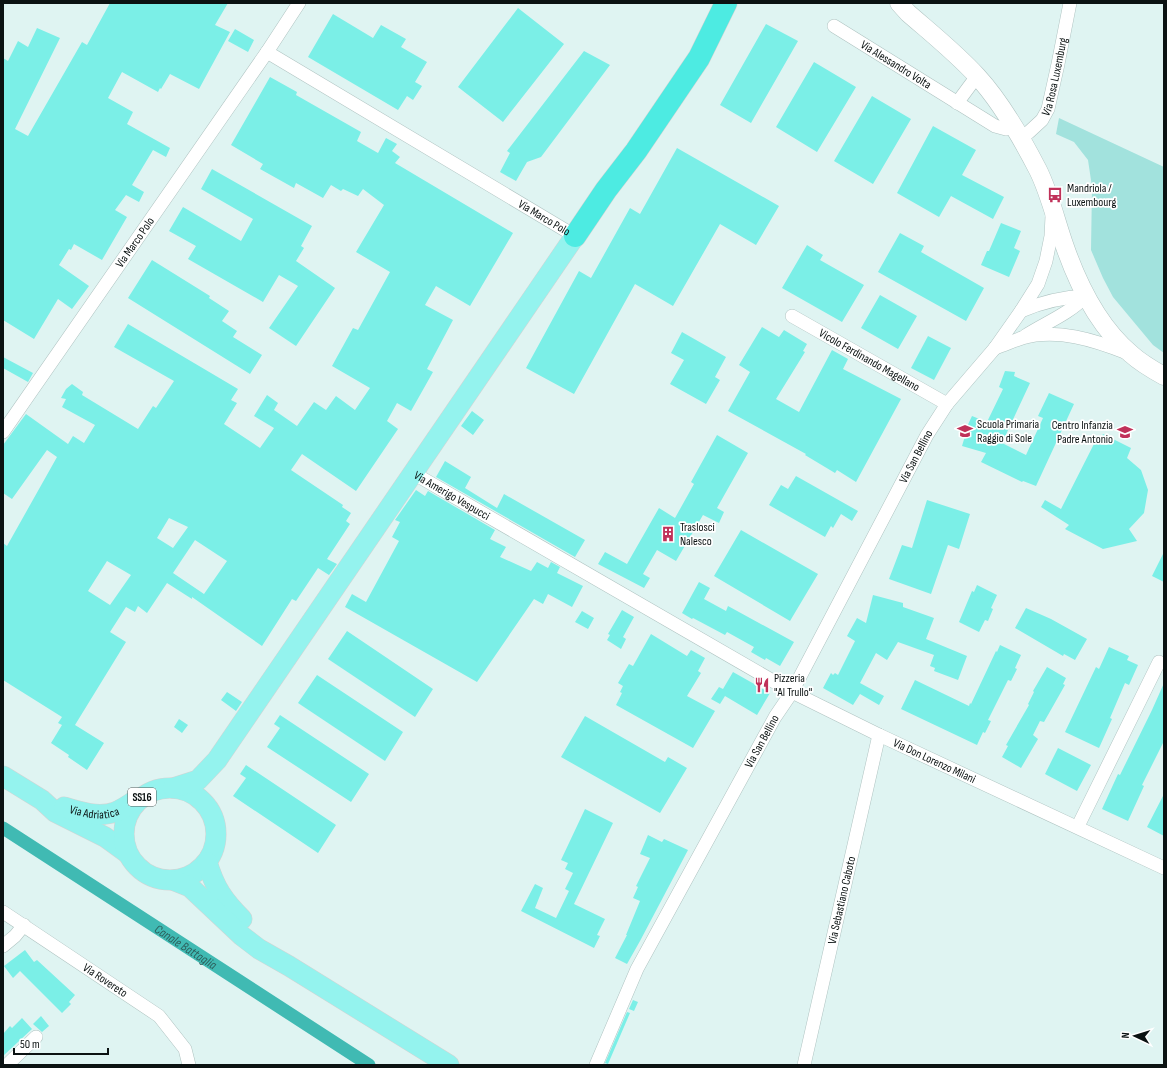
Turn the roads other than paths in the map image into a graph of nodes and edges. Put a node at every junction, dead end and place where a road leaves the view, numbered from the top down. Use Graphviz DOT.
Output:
graph roads {
  1 [pos="300,3"];
  2 [pos="716,3"];
  3 [pos="726,3"];
  4 [pos="899,3"];
  5 [pos="1070,3"];
  6 [pos="834,26"];
  7 [pos="267,52"];
  8 [pos="977,76"];
  9 [pos="957,103"];
  10 [pos="1016,132"];
  11 [pos="606,190"];
  12 [pos="1052,208"];
  13 [pos="575,236"];
  14 [pos="1086,296"];
  15 [pos="1021,312"];
  16 [pos="792,316"];
  17 [pos="1022,338"];
  18 [pos="996,348"];
  19 [pos="1131,354"];
  20 [pos="1164,376"];
  21 [pos="947,404"];
  22 [pos="3,432"];
  23 [pos="413,473"];
  24 [pos="1159,662"];
  25 [pos="792,692"];
  26 [pos="879,734"];
  27 [pos="217,760"];
  28 [pos="3,776"];
  29 [pos="172,788"];
  30 [pos="143,796"];
  31 [pos="42,800"];
  32 [pos="208,808"];
  33 [pos="1078,826"];
  34 [pos="127,853"];
  35 [pos="207,862"];
  36 [pos="1164,868"];
  37 [pos="175,880"];
  38 [pos="3,912"];
  39 [pos="24,925"];
  40 [pos="3,946"];
  41 [pos="289,966"];
  42 [pos="36,1037"];
  43 [pos="7,1065"];
  44 [pos="189,1065"];
  45 [pos="450,1065"];
  46 [pos="596,1065"];
  47 [pos="804,1065"];
  1 -- 7 [label="street, Via Marco Polo"];
  2 -- 11 [label="highway"];
  3 -- 11 [label="highway"];
  4 -- 8 [label="street"];
  5 -- 10 [label="street, Via Rosa Luxemburg"];
  6 -- 9 [label="street, Via Alessandro Volta"];
  7 -- 13 [label="street, Via Marco Polo"];
  7 -- 22 [label="street, Via Marco Polo"];
  8 -- 9 [label="street"];
  8 -- 10 [label="street"];
  9 -- 10 [label="street, Via Alessandro Volta"];
  10 -- 12 [label="street"];
  11 -- 13 [label="highway"];
  12 -- 14 [label="street, Via San Bellino"];
  12 -- 15 [label="street, Via San Bellino"];
  13 -- 23 [label="main road, Via Marco Polo"];
  14 -- 15 [label="street"];
  14 -- 17 [label="street, Via San Bellino"];
  14 -- 19 [label="street, Via San Bellino"];
  15 -- 18 [label="street, Via San Bellino"];
  16 -- 21 [label="street, Vicolo Ferdinando Magellano"];
  17 -- 18 [label="street, Via San Bellino"];
  17 -- 19 [label="street, Via San Bellino"];
  18 -- 21 [label="street, Via San Bellino"];
  19 -- 20 [label="street, Via San Bellino"];
  21 -- 25 [label="street, Via San Bellino"];
  23 -- 25 [label="street, Via Amerigo Vespucci"];
  23 -- 27 [label="main road, Via Amerigo Vespucci"];
  24 -- 33 [label="street"];
  25 -- 26 [label="street, Via Don Lorenzo Milani"];
  25 -- 46 [label="street, Via San Bellino"];
  26 -- 33 [label="street, Via Don Lorenzo Milani"];
  26 -- 47 [label="street, Via Sebastiano Caboto"];
  27 -- 29 [label="main road, Via Amerigo Vespucci"];
  27 -- 32 [label="main road, Via Amerigo Vespucci"];
  28 -- 31 [label="main road, Via Adriatica / SS16"];
  29 -- 30 [label="main road, SS16"];
  29 -- 32 [label="main road, SS16"];
  30 -- 31 [label="main road, Via Adriatica / SS16"];
  30 -- 34 [label="main road, SS16"];
  31 -- 34 [label="main road, Via Adriatica / SS16"];
  32 -- 35 [label="main road, SS16"];
  33 -- 36 [label="street, Via Don Lorenzo Milani"];
  34 -- 37 [label="main road, SS16"];
  35 -- 37 [label="main road, SS16"];
  35 -- 41 [label="main road, SS16"];
  37 -- 41 [label="main road, SS16"];
  38 -- 39 [label="street, Via Rovereto"];
  39 -- 40 [label="street"];
  39 -- 44 [label="street, Via Rovereto"];
  41 -- 45 [label="main road, SS16"];
  42 -- 43 [label="street"];
}
